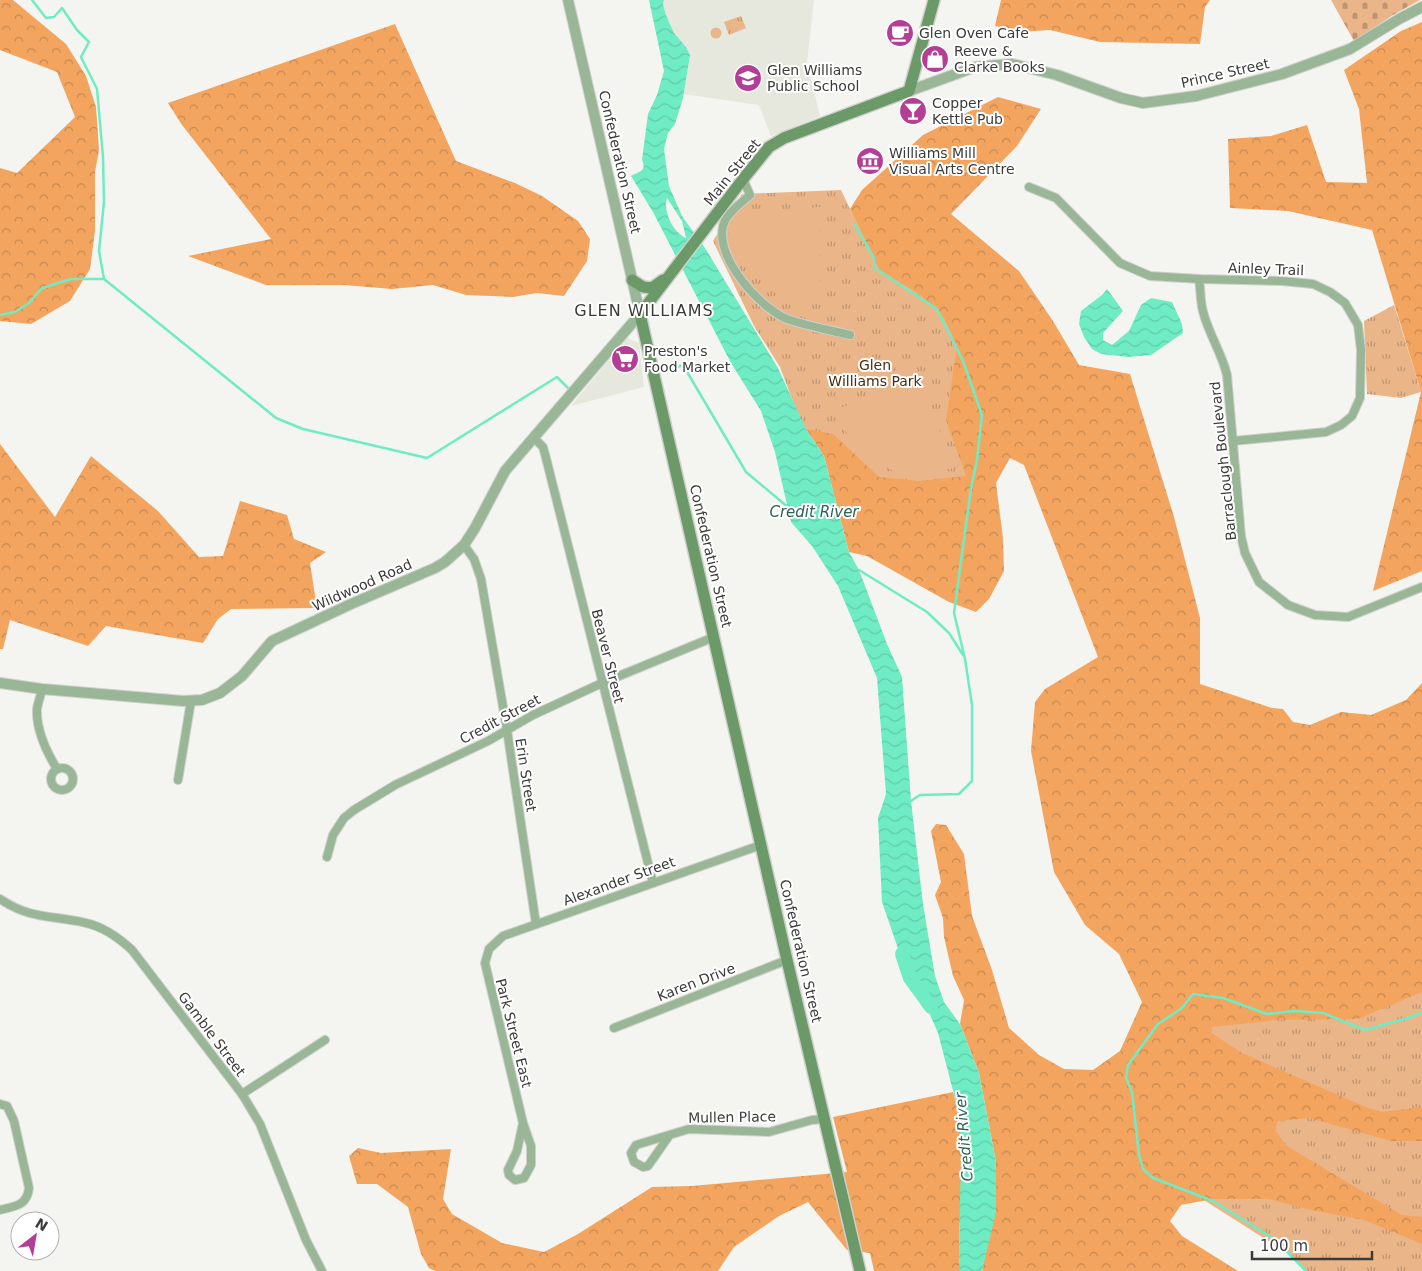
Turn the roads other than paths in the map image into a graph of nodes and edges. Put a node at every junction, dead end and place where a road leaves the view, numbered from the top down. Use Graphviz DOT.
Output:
graph roads {
  1 [pos="568,0"];
  2 [pos="934,0"];
  3 [pos="1422,7"];
  4 [pos="909,91"];
  5 [pos="743,179"];
  6 [pos="1029,187"];
  7 [pos="673,270"];
  8 [pos="1199,279"];
  9 [pos="632,280"];
  10 [pos="640,314"];
  11 [pos="850,335"];
  12 [pos="534,438"];
  13 [pos="1233,440"];
  14 [pos="464,545"];
  15 [pos="1422,587"];
  16 [pos="714,637"];
  17 [pos="0,683"];
  18 [pos="602,683"];
  19 [pos="42,689"];
  20 [pos="191,701"];
  21 [pos="507,730"];
  22 [pos="56,769"];
  23 [pos="178,780"];
  24 [pos="761,845"];
  25 [pos="328,857"];
  26 [pos="653,883"];
  27 [pos="0,899"];
  28 [pos="536,924"];
  29 [pos="489,949"];
  30 [pos="786,960"];
  31 [pos="614,1028"];
  32 [pos="325,1040"];
  33 [pos="242,1094"];
  34 [pos="0,1104"];
  35 [pos="825,1120"];
  36 [pos="523,1123"];
  37 [pos="669,1136"];
  38 [pos="0,1210"];
  39 [pos="322,1271"];
  40 [pos="860,1271"];
  1 -- 9 [label="street, Confederation Street"];
  2 -- 4 [label="main road"];
  3 -- 4 [label="street, Prince Street"];
  4 -- 5 [label="main road, Main Street"];
  5 -- 7 [label="main road, Main Street"];
  5 -- 11 [label="street"];
  6 -- 8 [label="street, Ainley Trail"];
  7 -- 9 [label="main road"];
  7 -- 10 [label="main road, Main Street"];
  8 -- 13 [label="street, Barraclough Boulevard"];
  8 -- 13 [label="street, Ainley Trail"];
  9 -- 10 [label="street, Confederation Street"];
  10 -- 12 [label="street, Wildwood Road"];
  10 -- 16 [label="main road, Confederation Street"];
  12 -- 14 [label="street, Wildwood Road"];
  12 -- 18 [label="street, Beaver Street"];
  13 -- 15 [label="street, Barraclough Boulevard"];
  14 -- 20 [label="street, Wildwood Road"];
  14 -- 21 [label="street, Erin Street"];
  16 -- 18 [label="street, Credit Street"];
  16 -- 24 [label="main road, Confederation Street"];
  17 -- 19 [label="street, Wildwood Road"];
  18 -- 21 [label="street, Credit Street"];
  18 -- 26 [label="street, Beaver Street"];
  19 -- 20 [label="street, Wildwood Road"];
  19 -- 22 [label="street"];
  20 -- 23 [label="street"];
  21 -- 25 [label="street, Credit Street"];
  21 -- 28 [label="street, Erin Street"];
  24 -- 26 [label="street, Alexander Street"];
  24 -- 30 [label="main road, Confederation Street"];
  26 -- 28 [label="street, Alexander Street"];
  27 -- 33 [label="street, Gamble Street"];
  28 -- 29 [label="street, Alexander Street"];
  29 -- 36 [label="street, Park Street East"];
  30 -- 31 [label="street, Karen Drive"];
  30 -- 35 [label="main road, Confederation Street"];
  32 -- 33 [label="street"];
  33 -- 39 [label="street, Gamble Street"];
  34 -- 38 [label="street"];
  35 -- 37 [label="street, Mullen Place"];
  35 -- 40 [label="main road, Confederation Street"];
  36 -- 36 [label="street, Park Street East"];
  37 -- 37 [label="street, Mullen Place"];
}
